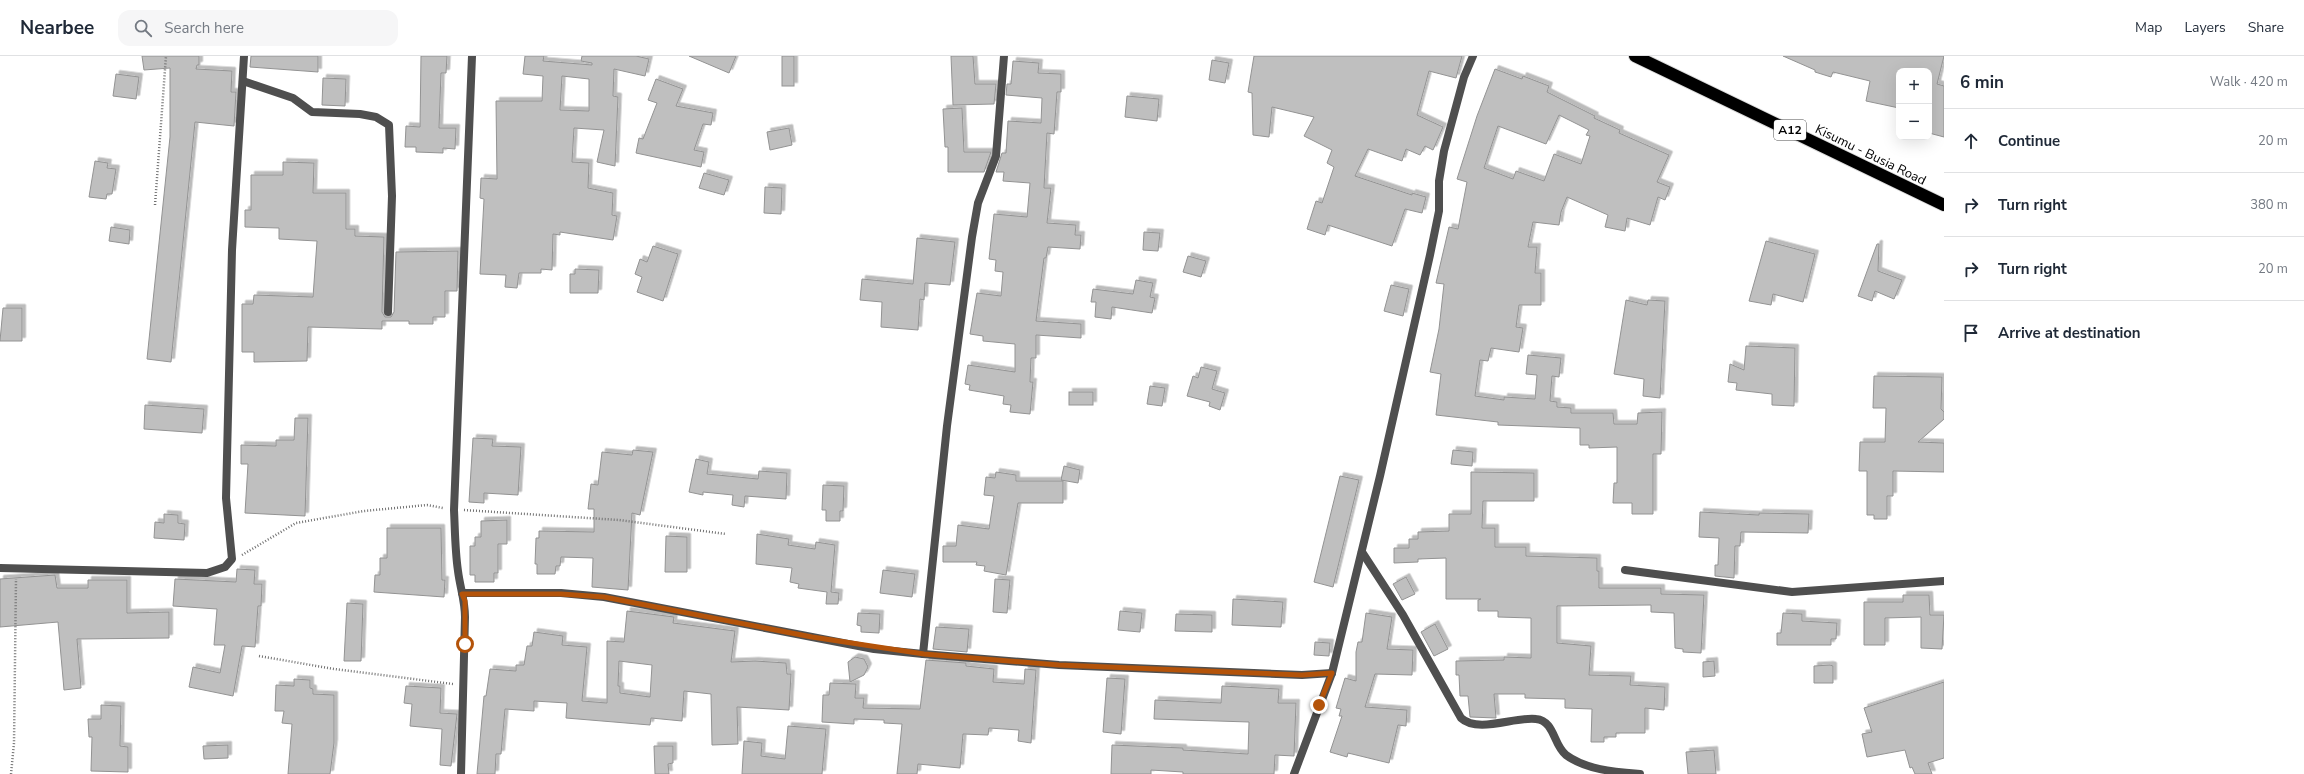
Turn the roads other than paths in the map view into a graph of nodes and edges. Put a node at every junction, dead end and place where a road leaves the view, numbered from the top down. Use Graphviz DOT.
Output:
graph roads {
  1 [pos="244,56"];
  2 [pos="472,56"];
  3 [pos="1004,56"];
  4 [pos="1473,56"];
  5 [pos="1635,56"];
  6 [pos="243,82"];
  7 [pos="1944,205"];
  8 [pos="388,312"];
  9 [pos="1362,552"];
  10 [pos="0,568"];
  11 [pos="1625,570"];
  12 [pos="1944,581"];
  13 [pos="462,594"];
  14 [pos="924,654"];
  15 [pos="1332,673"];
  16 [pos="461,774"];
  17 [pos="1294,774"];
  18 [pos="1640,774"];
  1 -- 6 [label="street"];
  2 -- 13 [label="street"];
  3 -- 14 [label="street"];
  4 -- 9 [label="street"];
  5 -- 7 [label="highway, Kisumu - Busia Road / A12"];
  6 -- 8 [label="street"];
  6 -- 10 [label="street"];
  9 -- 15 [label="street"];
  9 -- 18 [label="street"];
  11 -- 12 [label="street"];
  13 -- 14 [label="street"];
  13 -- 16 [label="street"];
  14 -- 15 [label="street"];
  15 -- 17 [label="street"];
}
